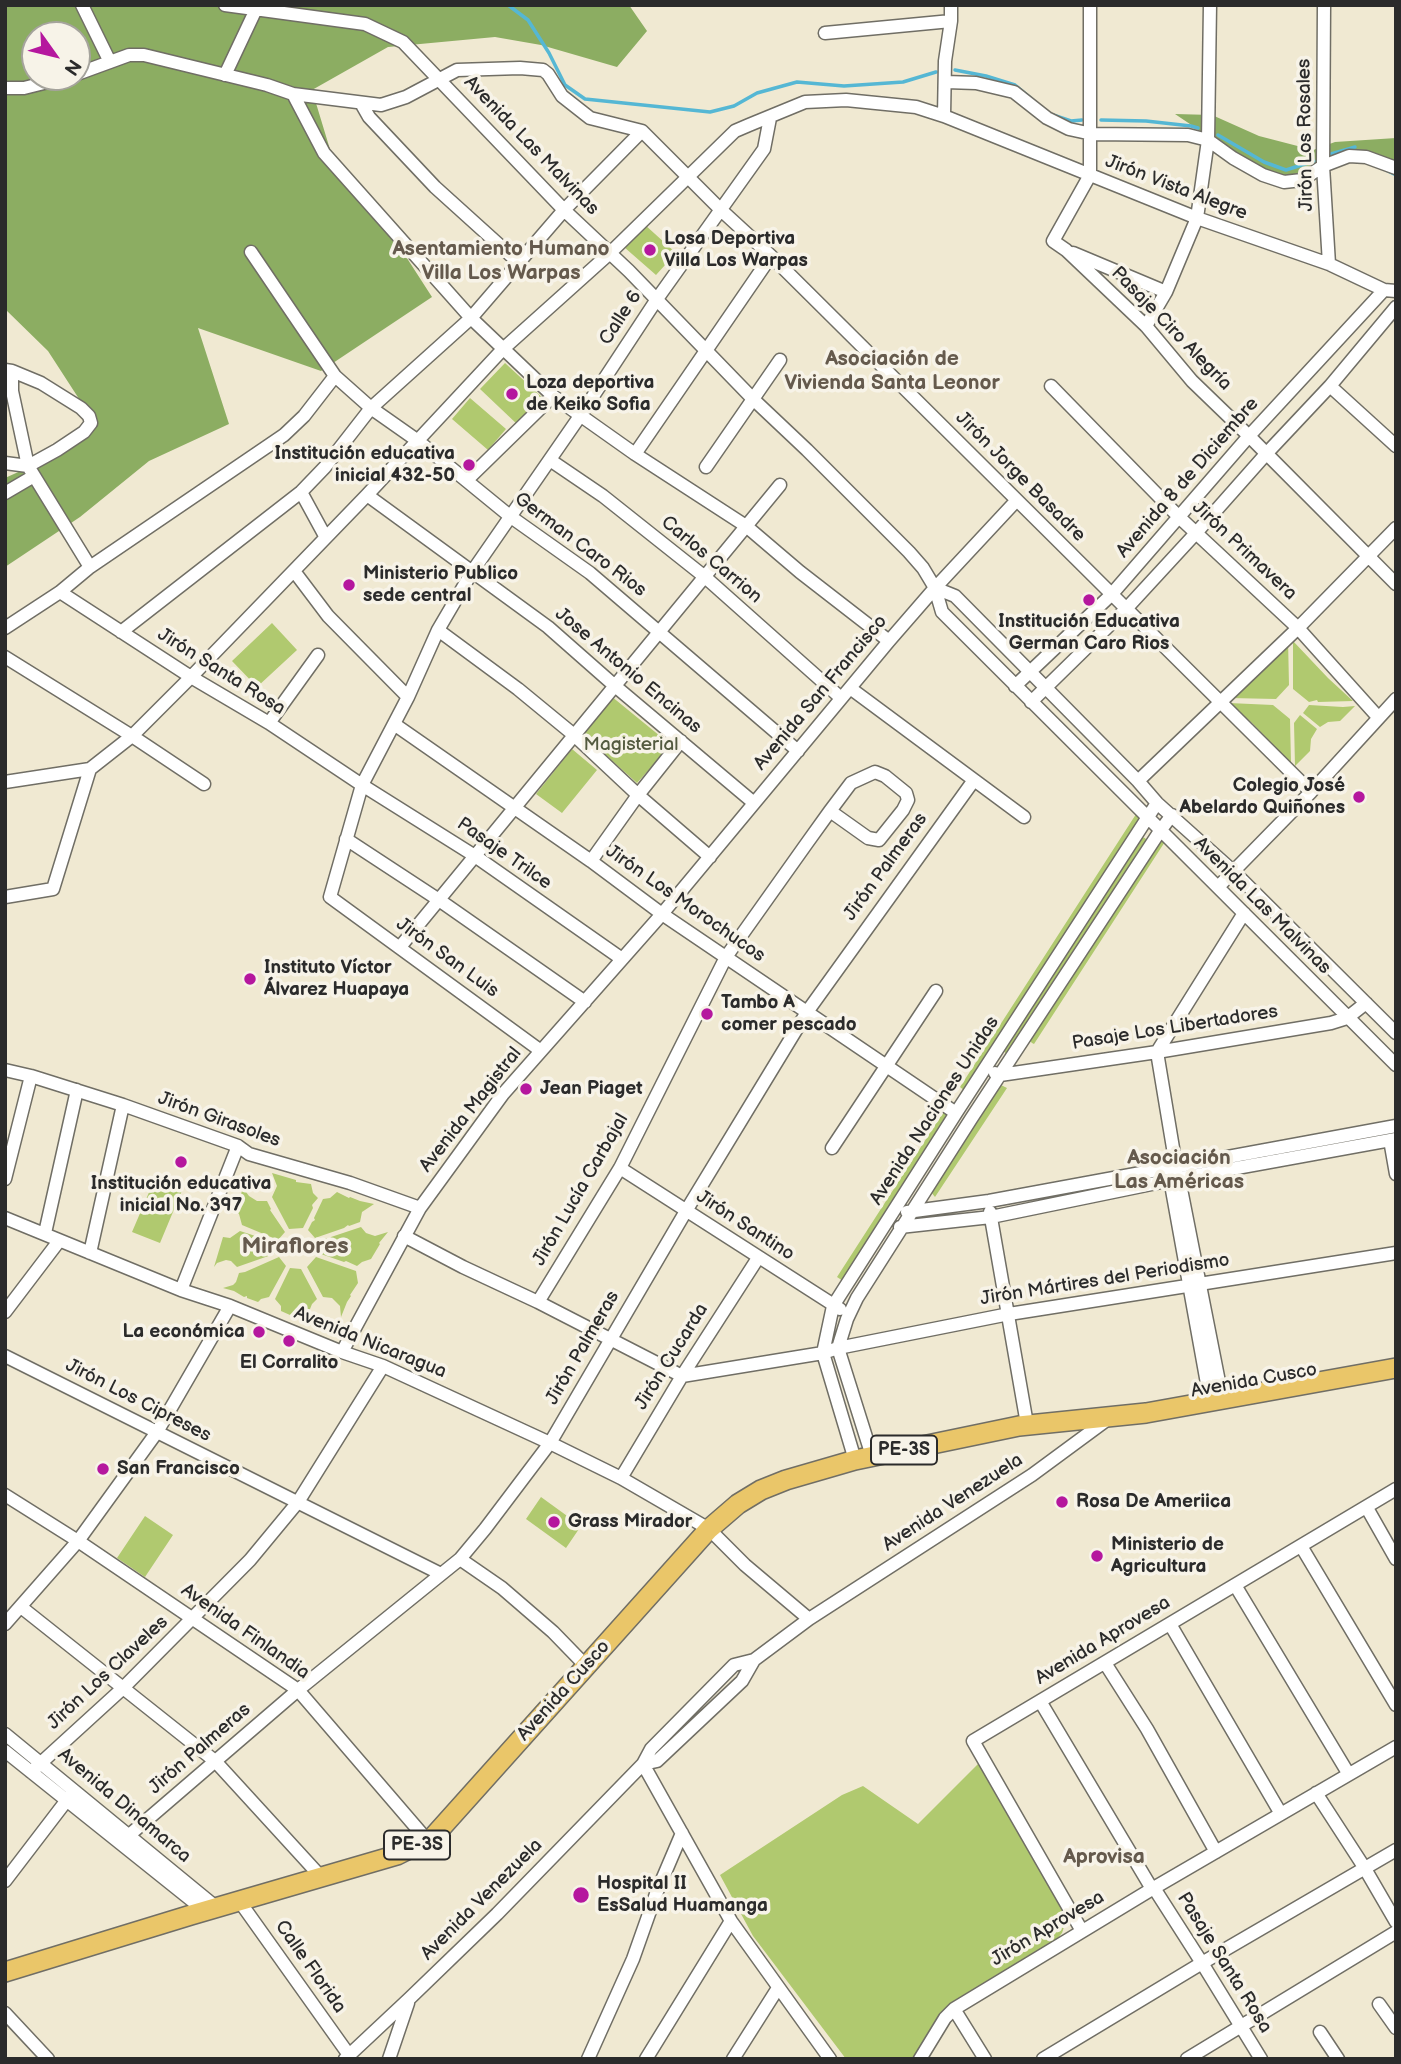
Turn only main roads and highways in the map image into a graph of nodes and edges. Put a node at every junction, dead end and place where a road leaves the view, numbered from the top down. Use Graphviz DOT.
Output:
graph roads {
  1 [pos="1396,1356"];
  2 [pos="1396,1368"];
  3 [pos="1114,1415"];
  4 [pos="9,1966"];
  1 -- 3 [label="highway, Avenida Cusco / PE-3S"];
  2 -- 3 [label="highway, Avenida Cusco / PE-3S"];
  3 -- 4 [label="highway, Avenida Cusco / PE-3S"];
}
